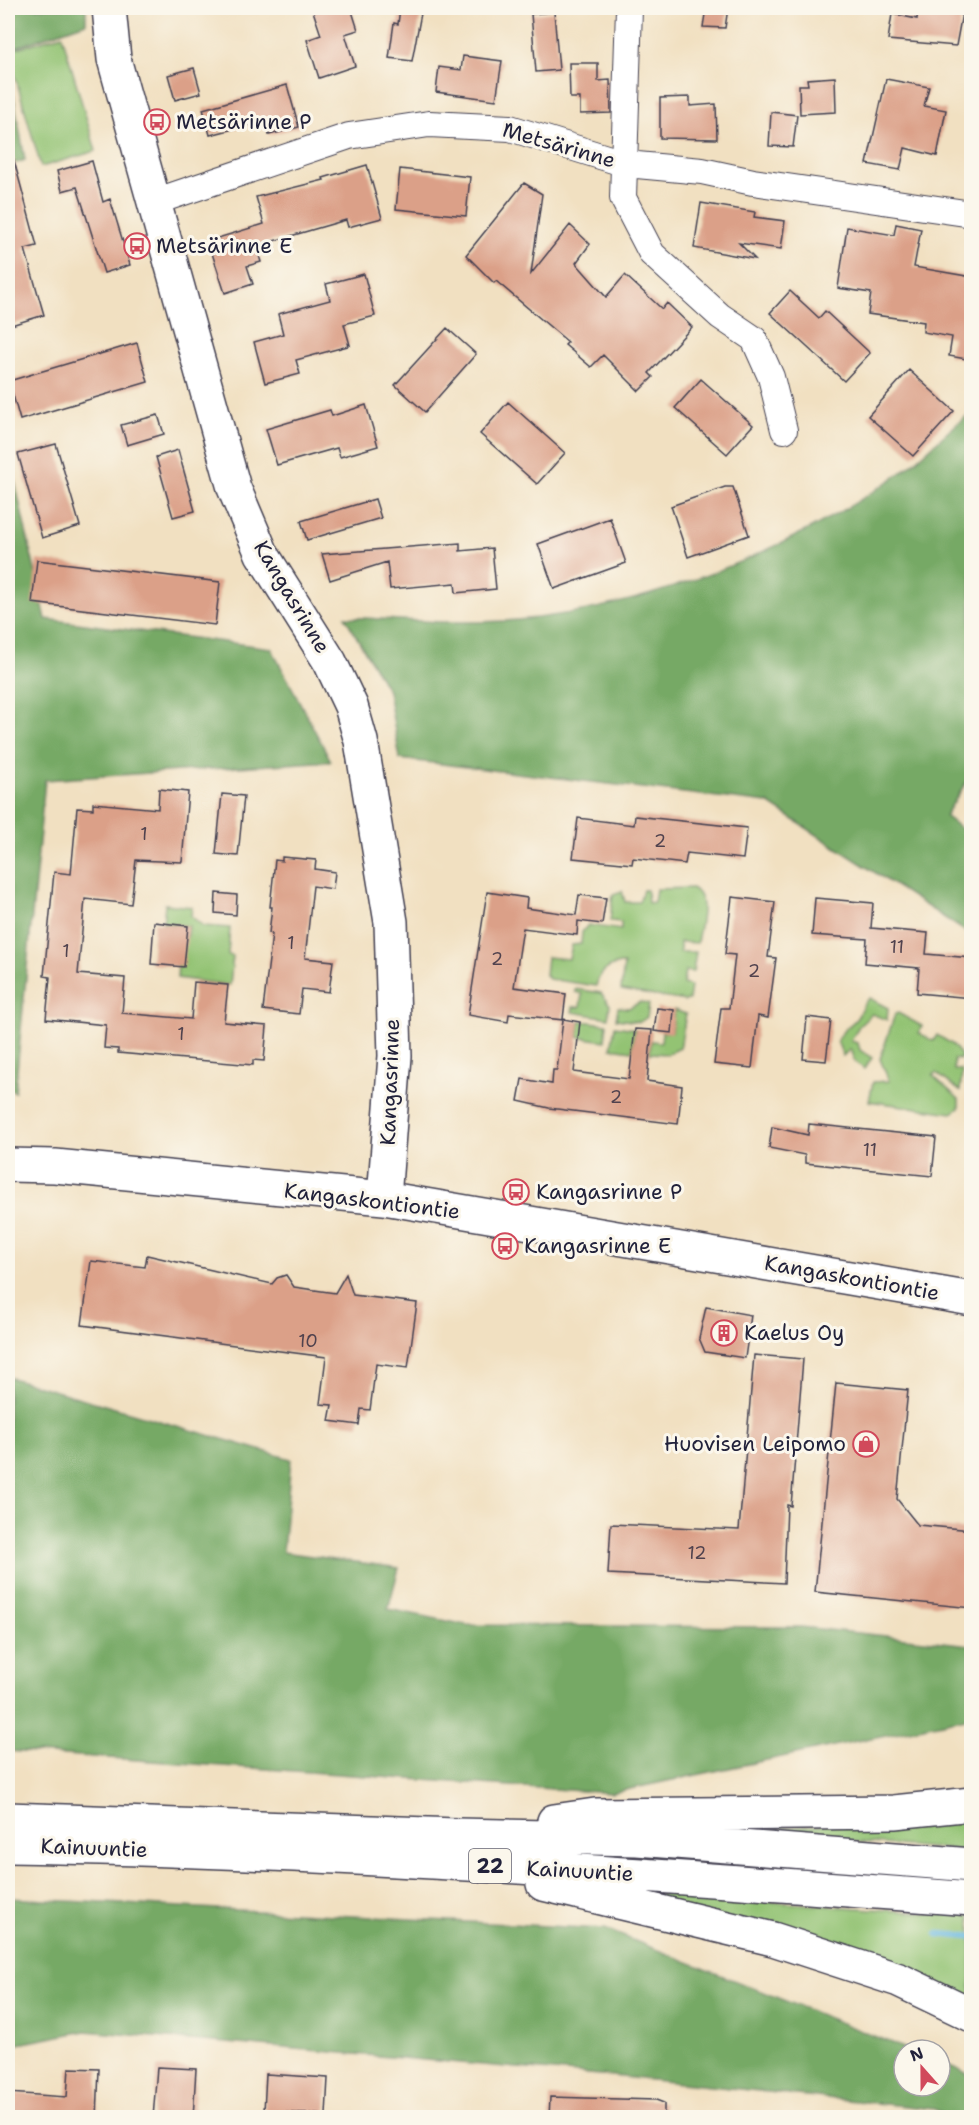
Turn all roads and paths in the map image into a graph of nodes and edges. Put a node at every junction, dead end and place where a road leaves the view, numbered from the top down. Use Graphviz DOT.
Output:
graph roads {
  1 [pos="109,8"];
  2 [pos="629,8"];
  3 [pos="626,164"];
  4 [pos="154,202"];
  5 [pos="972,207"];
  6 [pos="971,213"];
  7 [pos="784,430"];
  8 [pos="8,1143"];
  9 [pos="8,1165"];
  10 [pos="55,1166"];
  11 [pos="384,1198"];
  12 [pos="972,1299"];
  13 [pos="972,1804"];
  14 [pos="8,1819"];
  15 [pos="8,1846"];
  16 [pos="456,1850"];
  17 [pos="972,1866"];
  18 [pos="972,1899"];
  19 [pos="972,2015"];
  1 -- 4 [label="main road, Kangasrinne"];
  2 -- 3 [label="street"];
  3 -- 4 [label="street, Metsärinne"];
  3 -- 6 [label="street, Metsärinne"];
  3 -- 7 [label="street"];
  4 -- 11 [label="main road, Kangasrinne"];
  5 -- 6 [label="street"];
  8 -- 10 [label="main road, Kangaskontiontie"];
  9 -- 10 [label="main road, Kangaskontiontie"];
  10 -- 11 [label="main road, Kangaskontiontie"];
  11 -- 12 [label="main road, Kangaskontiontie"];
  13 -- 16 [label="main road"];
  14 -- 16 [label="main road, Kainuuntie / 22"];
  15 -- 16 [label="main road, Kainuuntie / 22"];
  16 -- 17 [label="main road, Kainuuntie / 22"];
  16 -- 18 [label="main road, Kainuuntie / 22"];
  16 -- 19 [label="main road"];
}
